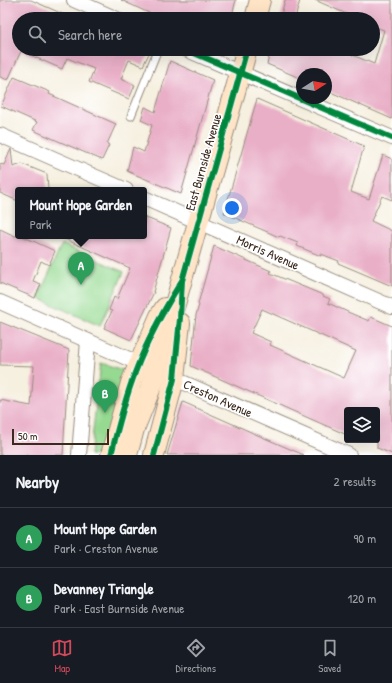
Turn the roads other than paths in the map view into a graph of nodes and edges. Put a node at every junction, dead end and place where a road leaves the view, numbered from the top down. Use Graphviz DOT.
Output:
graph roads {
  1 [pos="74,0"];
  2 [pos="260,0"];
  3 [pos="101,12"];
  4 [pos="257,12"];
  5 [pos="155,56"];
  6 [pos="202,56"];
  7 [pos="245,56"];
  8 [pos="240,72"];
  9 [pos="132,116"];
  10 [pos="0,135"];
  11 [pos="392,138"];
  12 [pos="119,187"];
  13 [pos="147,199"];
  14 [pos="198,222"];
  15 [pos="182,281"];
  16 [pos="0,302"];
  17 [pos="392,307"];
  18 [pos="88,341"];
  19 [pos="156,371"];
  20 [pos="150,393"];
  21 [pos="79,455"];
  22 [pos="111,455"];
  23 [pos="127,455"];
  24 [pos="139,455"];
  25 [pos="154,455"];
  26 [pos="349,455"];
  1 -- 3 [label="street"];
  2 -- 4 [label="main road"];
  5 -- 9 [label="lane"];
  6 -- 8 [label="street"];
  7 -- 8 [label="main road, East Burnside Avenue"];
  8 -- 11 [label="street"];
  8 -- 14 [label="main road, East Burnside Avenue"];
  10 -- 12 [label="street"];
  13 -- 14 [label="street, Morris Avenue"];
  14 -- 15 [label="main road, East Burnside Avenue"];
  14 -- 17 [label="street, Morris Avenue"];
  15 -- 19 [label="main road, East Burnside Avenue"];
  15 -- 19 [label="main road, East Burnside Avenue"];
  16 -- 18 [label="street, Creston Avenue"];
  18 -- 19 [label="street, Creston Avenue"];
  18 -- 21 [label="street"];
  19 -- 20 [label="main road, East Burnside Avenue"];
  19 -- 22 [label="main road, East Burnside Avenue"];
  19 -- 25 [label="main road, East Burnside Avenue"];
  19 -- 26 [label="street, Creston Avenue"];
  20 -- 23 [label="main road, East Burnside Avenue"];
  20 -- 24 [label="main road, East Burnside Avenue"];
}
